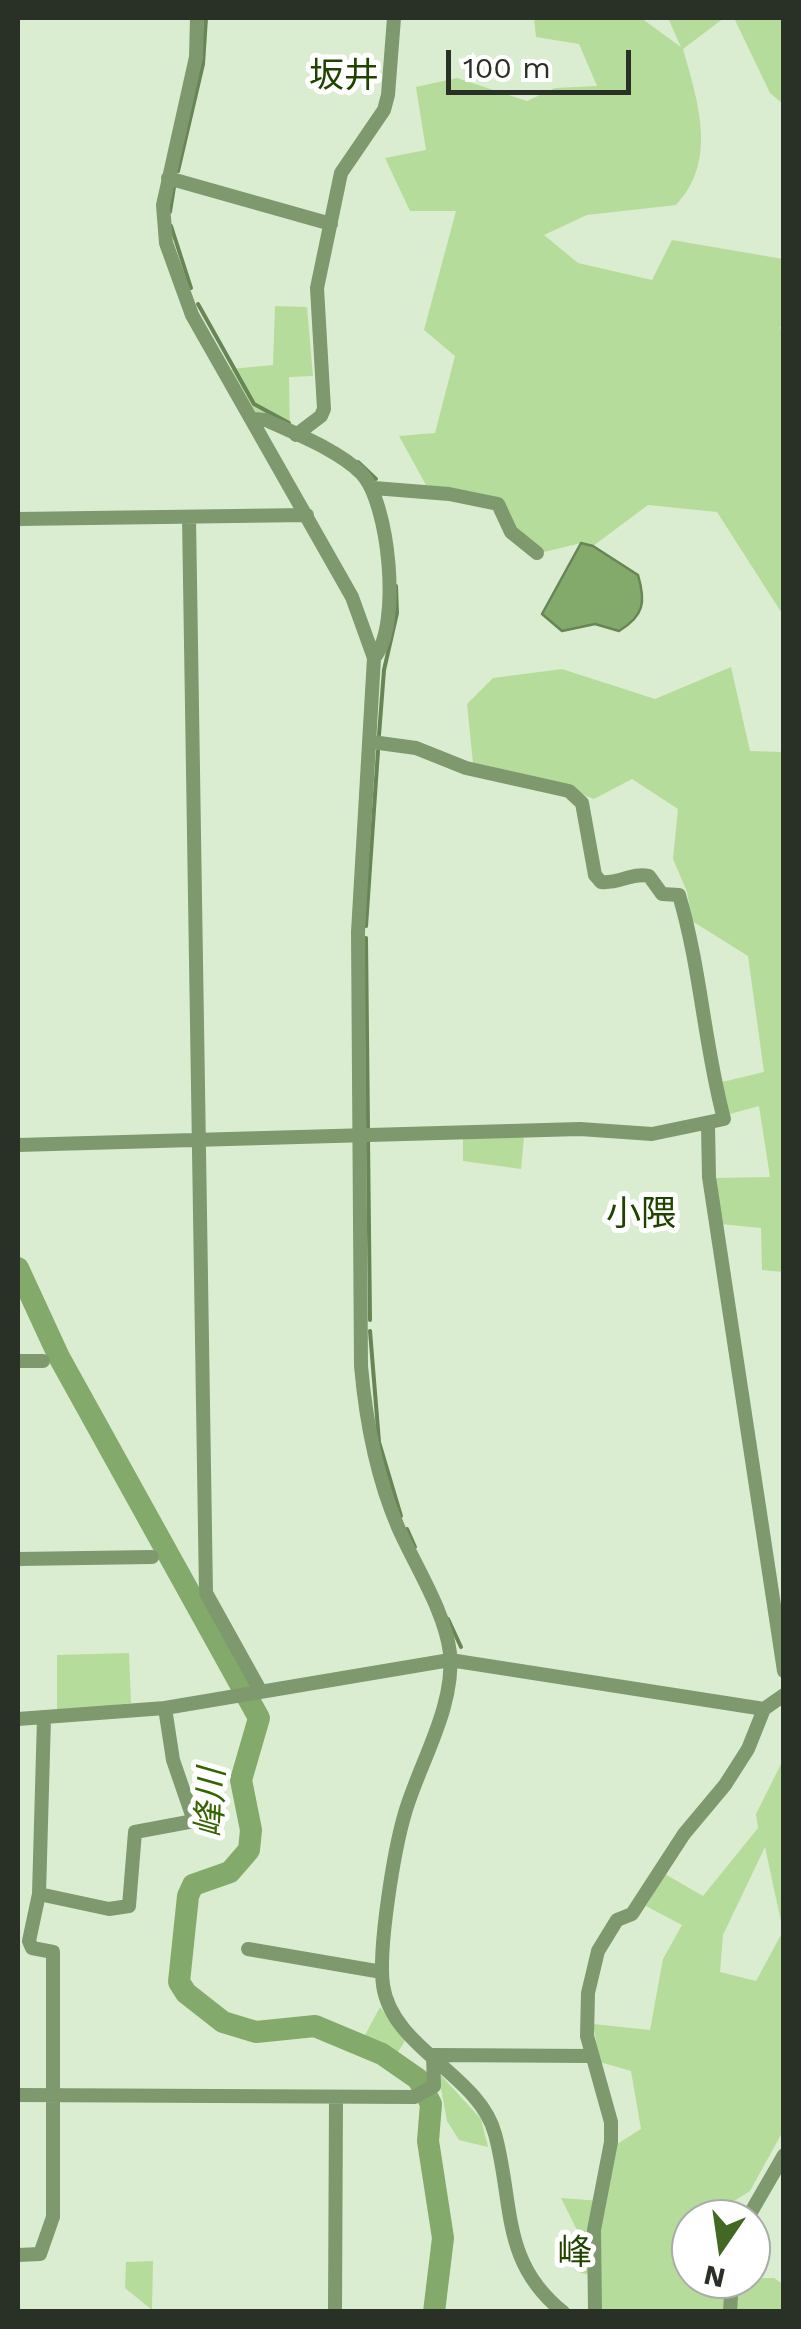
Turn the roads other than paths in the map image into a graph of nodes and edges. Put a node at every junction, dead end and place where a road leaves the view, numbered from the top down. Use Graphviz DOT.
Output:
graph roads {
  1 [pos="197,18"];
  2 [pos="394,18"];
  3 [pos="168,178"];
  4 [pos="332,224"];
  5 [pos="253,419"];
  6 [pos="296,435"];
  7 [pos="374,488"];
  8 [pos="307,515"];
  9 [pos="189,518"];
  10 [pos="18,520"];
  11 [pos="537,553"];
  12 [pos="374,658"];
  13 [pos="372,742"];
  14 [pos="708,1126"];
  15 [pos="360,1134"];
  16 [pos="198,1138"];
  17 [pos="18,1145"];
  18 [pos="43,1361"];
  19 [pos="18,1362"];
  20 [pos="152,1556"];
  21 [pos="18,1559"];
  22 [pos="450,1660"];
  23 [pos="784,1671"];
  24 [pos="261,1692"];
  25 [pos="784,1695"];
  26 [pos="165,1708"];
  27 [pos="764,1709"];
  28 [pos="44,1718"];
  29 [pos="18,1719"];
  30 [pos="40,1894"];
  31 [pos="248,1949"];
  32 [pos="382,1972"];
  33 [pos="433,2055"];
  34 [pos="591,2056"];
  35 [pos="18,2095"];
  36 [pos="53,2096"];
  37 [pos="336,2097"];
  38 [pos="784,2155"];
  39 [pos="759,2199"];
  40 [pos="18,2255"];
  41 [pos="335,2312"];
  42 [pos="563,2312"];
  43 [pos="595,2312"];
  1 -- 3 [label="street"];
  2 -- 4 [label="street"];
  3 -- 4 [label="street"];
  3 -- 5 [label="street"];
  4 -- 6 [label="street"];
  5 -- 6 [label="street"];
  5 -- 8 [label="street"];
  6 -- 7 [label="street"];
  7 -- 11 [label="street"];
  7 -- 12 [label="street"];
  8 -- 9 [label="street"];
  8 -- 12 [label="street"];
  9 -- 10 [label="street"];
  9 -- 16 [label="street"];
  12 -- 13 [label="street"];
  13 -- 14 [label="street"];
  13 -- 15 [label="street"];
  14 -- 15 [label="street"];
  14 -- 23 [label="street"];
  15 -- 16 [label="street"];
  15 -- 22 [label="street"];
  16 -- 17 [label="street"];
  16 -- 24 [label="street"];
  18 -- 19 [label="street"];
  20 -- 21 [label="street"];
  22 -- 24 [label="street"];
  22 -- 27 [label="street"];
  22 -- 32 [label="street"];
  24 -- 26 [label="street"];
  25 -- 27 [label="street"];
  26 -- 28 [label="street"];
  26 -- 30 [label="street"];
  27 -- 34 [label="street"];
  28 -- 29 [label="street"];
  28 -- 30 [label="street"];
  30 -- 36 [label="street"];
  31 -- 32 [label="street"];
  32 -- 33 [label="street"];
  33 -- 34 [label="street"];
  33 -- 37 [label="street"];
  33 -- 42 [label="street"];
  34 -- 43 [label="street"];
  35 -- 36 [label="street"];
  36 -- 37 [label="street"];
  36 -- 40 [label="street"];
  37 -- 41 [label="street"];
  38 -- 39 [label="street"];
}
